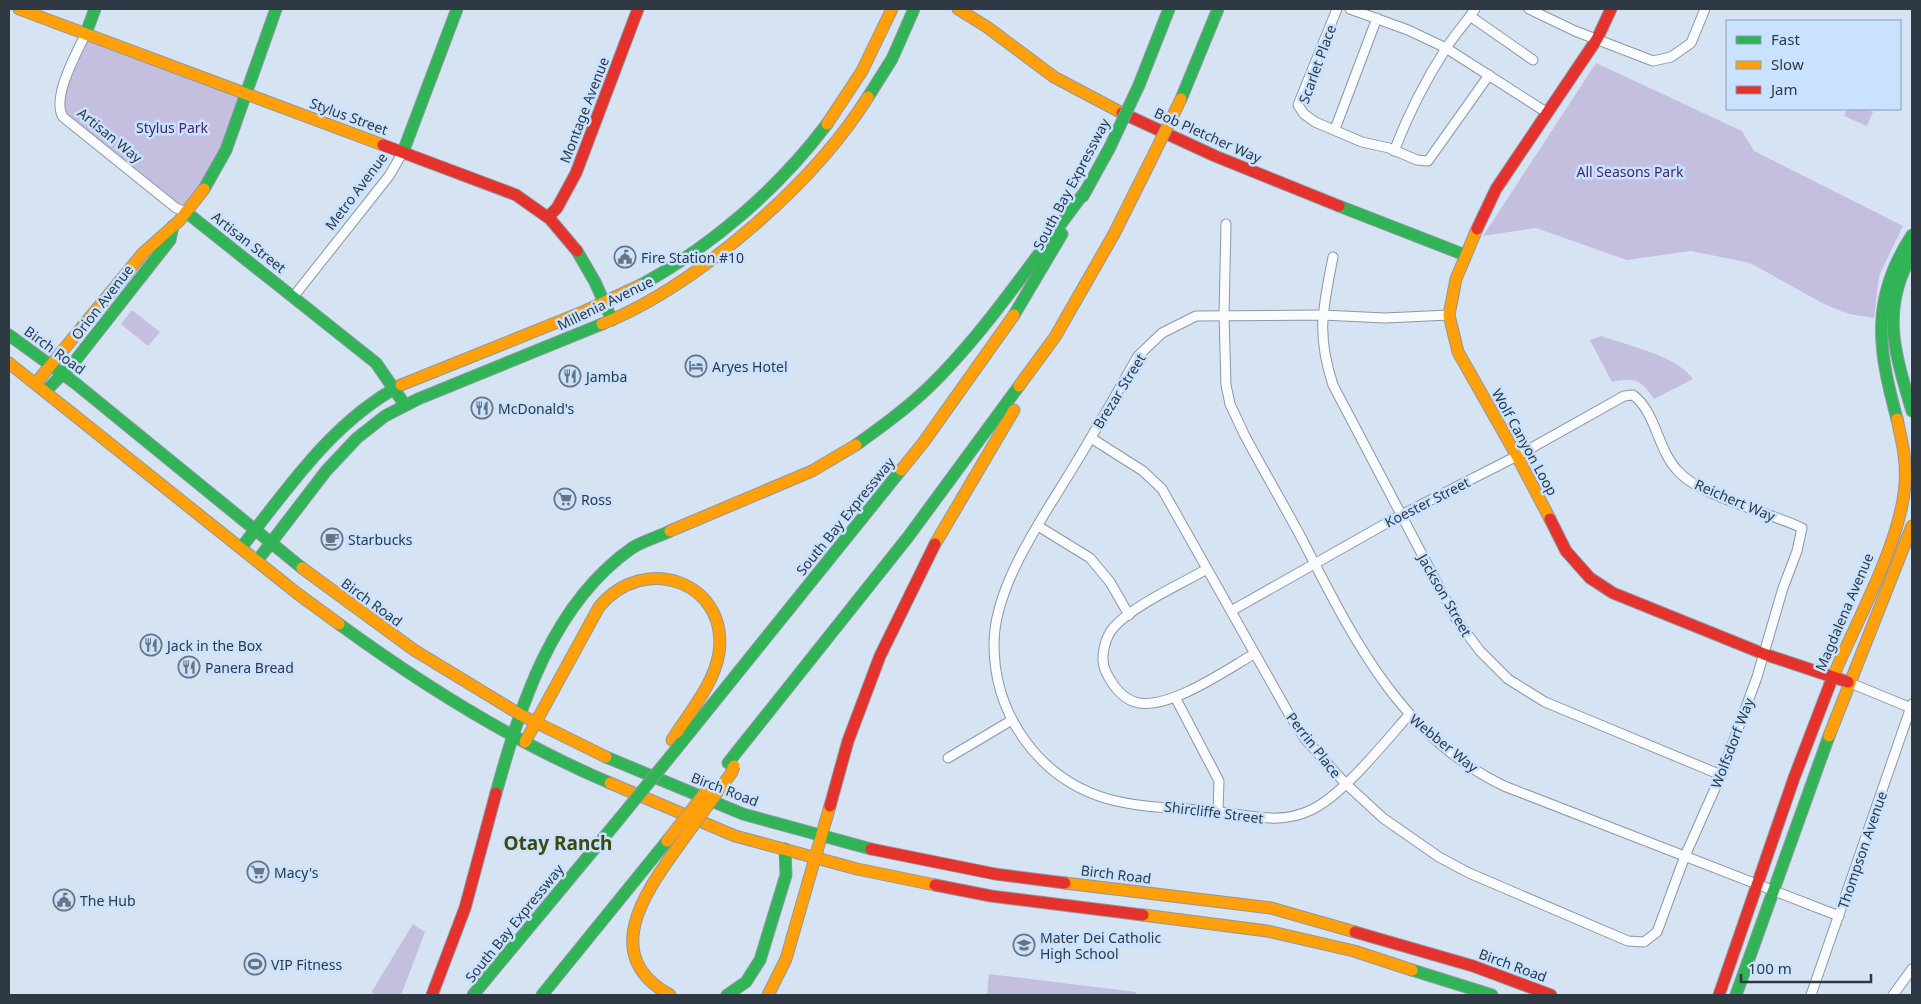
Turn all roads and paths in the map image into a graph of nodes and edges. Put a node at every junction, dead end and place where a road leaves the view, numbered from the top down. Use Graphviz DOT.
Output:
graph roads {
  1 [pos="19,9"];
  2 [pos="95,9"];
  3 [pos="276,9"];
  4 [pos="457,9"];
  5 [pos="638,9"];
  6 [pos="892,9"];
  7 [pos="914,9"];
  8 [pos="958,9"];
  9 [pos="1169,9"];
  10 [pos="1218,9"];
  11 [pos="1337,9"];
  12 [pos="1350,9"];
  13 [pos="1529,9"];
  14 [pos="1611,9"];
  15 [pos="1705,9"];
  16 [pos="1473,12"];
  17 [pos="1378,18"];
  18 [pos="86,32"];
  19 [pos="1597,39"];
  20 [pos="1446,48"];
  21 [pos="1533,60"];
  22 [pos="1489,75"];
  23 [pos="246,94"];
  24 [pos="1546,112"];
  25 [pos="1335,129"];
  26 [pos="1394,151"];
  27 [pos="403,152"];
  28 [pos="798,158"];
  29 [pos="811,170"];
  30 [pos="1087,188"];
  31 [pos="186,212"];
  32 [pos="548,216"];
  33 [pos="1226,224"];
  34 [pos="173,226"];
  35 [pos="1912,236"];
  36 [pos="1465,254"];
  37 [pos="1912,254"];
  38 [pos="1333,258"];
  39 [pos="294,296"];
  40 [pos="604,301"];
  41 [pos="1224,315"];
  42 [pos="1322,315"];
  43 [pos="1449,316"];
  44 [pos="612,320"];
  45 [pos="9,335"];
  46 [pos="1055,337"];
  47 [pos="9,363"];
  48 [pos="51,365"];
  49 [pos="63,374"];
  50 [pos="36,383"];
  51 [pos="394,389"];
  52 [pos="46,391"];
  53 [pos="1624,396"];
  54 [pos="405,405"];
  55 [pos="1912,411"];
  56 [pos="1090,438"];
  57 [pos="1517,456"];
  58 [pos="1910,471"];
  59 [pos="1401,515"];
  60 [pos="1038,526"];
  61 [pos="1912,526"];
  62 [pos="1802,528"];
  63 [pos="256,530"];
  64 [pos="271,543"];
  65 [pos="241,548"];
  66 [pos="257,561"];
  67 [pos="1314,563"];
  68 [pos="1207,569"];
  69 [pos="1231,611"];
  70 [pos="1128,615"];
  71 [pos="1254,654"];
  72 [pos="1764,654"];
  73 [pos="1833,676"];
  74 [pos="1848,682"];
  75 [pos="1175,697"];
  76 [pos="1912,706"];
  77 [pos="521,715"];
  78 [pos="1408,716"];
  79 [pos="1012,720"];
  80 [pos="535,722"];
  81 [pos="512,736"];
  82 [pos="677,741"];
  83 [pos="525,742"];
  84 [pos="948,758"];
  85 [pos="731,764"];
  86 [pos="1721,775"];
  87 [pos="1345,784"];
  88 [pos="1218,811"];
  89 [pos="822,836"];
  90 [pos="785,850"];
  91 [pos="1685,856"];
  92 [pos="816,858"];
  93 [pos="1758,884"];
  94 [pos="1773,890"];
  95 [pos="1839,916"];
  96 [pos="1638,942"];
  97 [pos="1912,969"];
  98 [pos="432,995"];
  99 [pos="473,995"];
  100 [pos="542,995"];
  101 [pos="670,995"];
  102 [pos="727,995"];
  103 [pos="768,995"];
  104 [pos="1492,995"];
  105 [pos="1551,995"];
  106 [pos="1719,995"];
  107 [pos="1736,995"];
  108 [pos="1811,995"];
  109 [pos="1893,995"];
  1 -- 18 [label="main road, Stylus Street"];
  2 -- 18 [label="main road"];
  3 -- 23 [label="main road, Orion Avenue"];
  4 -- 27 [label="main road, Metro Avenue"];
  5 -- 32 [label="main road, Montage Avenue"];
  6 -- 28 [label="main road, Millenia Avenue"];
  7 -- 29 [label="main road, Millenia Avenue"];
  8 -- 36 [label="main road, Bob Pletcher Way"];
  9 -- 30 [label="main road, South Bay Expressway, bridge"];
  10 -- 46 [label="main road, bridge"];
  11 -- 25 [label="street, Scarlet Place"];
  12 -- 17 [label="street"];
  13 -- 19 [label="street"];
  14 -- 19 [label="main road, Wolf Canyon Loop"];
  15 -- 19 [label="street"];
  16 -- 20 [label="street"];
  16 -- 21 [label="street"];
  17 -- 20 [label="street"];
  17 -- 25 [label="street"];
  18 -- 23 [label="main road, Stylus Street"];
  18 -- 31 [label="street, Artisan Way"];
  19 -- 24 [label="main road, Wolf Canyon Loop"];
  20 -- 22 [label="street"];
  20 -- 26 [label="street"];
  22 -- 24 [label="street"];
  22 -- 26 [label="street, Scarlet Place"];
  23 -- 27 [label="main road, Stylus Street"];
  23 -- 31 [label="main road, Orion Avenue"];
  24 -- 36 [label="main road, Wolf Canyon Loop"];
  25 -- 26 [label="street, Scarlet Place"];
  27 -- 32 [label="main road, Stylus Street"];
  27 -- 39 [label="street, Metro Avenue"];
  28 -- 29 [label="main road"];
  28 -- 40 [label="main road, Millenia Avenue"];
  29 -- 44 [label="main road, Millenia Avenue"];
  30 -- 77 [label="main road"];
  30 -- 82 [label="main road, South Bay Expressway"];
  31 -- 34 [label="main road, Orion Avenue"];
  31 -- 39 [label="main road, Artisan Street"];
  32 -- 40 [label="main road, Stylus Street"];
  33 -- 41 [label="street, Webber Way"];
  34 -- 48 [label="main road, Orion Avenue"];
  34 -- 49 [label="main road, Orion Avenue"];
  35 -- 58 [label="main road, Magdalena Avenue"];
  36 -- 43 [label="main road, Wolf Canyon Loop"];
  37 -- 55 [label="main road"];
  38 -- 42 [label="street, Jackson Street"];
  39 -- 51 [label="main road"];
  40 -- 44 [label="main road, Stylus Street"];
  40 -- 51 [label="main road, Millenia Avenue"];
  41 -- 42 [label="street, Brezar Street"];
  41 -- 56 [label="street, Brezar Street"];
  41 -- 67 [label="street, Webber Way"];
  42 -- 43 [label="street, Brezar Street"];
  42 -- 59 [label="street, Jackson Street"];
  43 -- 57 [label="main road, Wolf Canyon Loop"];
  44 -- 54 [label="main road, Millenia Avenue"];
  45 -- 48 [label="main road, Birch Road"];
  46 -- 85 [label="main road"];
  46 -- 89 [label="main road"];
  47 -- 50 [label="main road"];
  48 -- 49 [label="main road, Birch Road"];
  48 -- 50 [label="main road, Orion Avenue"];
  49 -- 52 [label="main road, Orion Avenue"];
  49 -- 63 [label="main road, Birch Road"];
  50 -- 52 [label="main road"];
  51 -- 54 [label="main road"];
  51 -- 63 [label="main road, Millenia Avenue"];
  52 -- 65 [label="main road"];
  53 -- 57 [label="street, Koester Street"];
  53 -- 62 [label="street, Reichert Way"];
  54 -- 64 [label="main road, Millenia Avenue"];
  56 -- 60 [label="street, Brezar Street"];
  56 -- 68 [label="street, Perrin Place"];
  57 -- 59 [label="street, Koester Street"];
  57 -- 72 [label="main road, Wolf Canyon Loop"];
  58 -- 73 [label="main road, Magdalena Avenue"];
  59 -- 67 [label="street, Koester Street"];
  59 -- 86 [label="street, Jackson Street"];
  60 -- 70 [label="street"];
  60 -- 79 [label="street, Brezar Street"];
  61 -- 74 [label="main road"];
  62 -- 72 [label="street, Wolfsdorf Way"];
  63 -- 64 [label="main road, Birch Road"];
  63 -- 65 [label="main road, Millenia Avenue"];
  64 -- 66 [label="main road, Millenia Avenue"];
  64 -- 77 [label="main road, Birch Road"];
  65 -- 66 [label="main road"];
  66 -- 81 [label="main road"];
  67 -- 69 [label="street, Koester Street"];
  67 -- 78 [label="street, Webber Way"];
  68 -- 69 [label="street, Perrin Place"];
  68 -- 70 [label="street"];
  69 -- 71 [label="street, Perrin Place"];
  70 -- 75 [label="street"];
  71 -- 75 [label="street"];
  71 -- 87 [label="street, Perrin Place"];
  72 -- 73 [label="main road, Wolf Canyon Loop"];
  72 -- 86 [label="street, Wolfsdorf Way"];
  73 -- 74 [label="main road, Wolf Canyon Loop"];
  73 -- 93 [label="main road, Magdalena Avenue"];
  74 -- 76 [label="street, Wolf Canyon Loop"];
  74 -- 94 [label="main road"];
  75 -- 88 [label="street"];
  76 -- 95 [label="street, Thompson Avenue"];
  77 -- 80 [label="main road, Birch Road"];
  77 -- 81 [label="main road"];
  78 -- 87 [label="street, Shircliffe Street"];
  78 -- 91 [label="street, Webber Way"];
  79 -- 84 [label="street"];
  79 -- 88 [label="street, Shircliffe Street"];
  80 -- 82 [label="main road"];
  80 -- 83 [label="main road"];
  80 -- 89 [label="main road, Birch Road"];
  81 -- 83 [label="main road"];
  81 -- 98 [label="main road"];
  82 -- 99 [label="main road, South Bay Expressway, bridge"];
  83 -- 90 [label="main road"];
  85 -- 100 [label="main road, bridge"];
  85 -- 101 [label="main road, bridge"];
  86 -- 91 [label="street, Wolfsdorf Way"];
  87 -- 88 [label="street, Shircliffe Street"];
  87 -- 96 [label="street, Perrin Place"];
  89 -- 92 [label="main road"];
  89 -- 105 [label="main road, Birch Road"];
  90 -- 92 [label="main road"];
  90 -- 102 [label="main road"];
  91 -- 93 [label="street, Webber Way"];
  91 -- 96 [label="street, Wolfsdorf Way"];
  92 -- 103 [label="main road"];
  92 -- 104 [label="main road"];
  93 -- 94 [label="street, Webber Way"];
  93 -- 106 [label="main road, Magdalena Avenue"];
  94 -- 95 [label="street, Webber Way"];
  94 -- 107 [label="main road"];
  95 -- 108 [label="street, Thompson Avenue"];
  97 -- 109 [label="street"];
}
